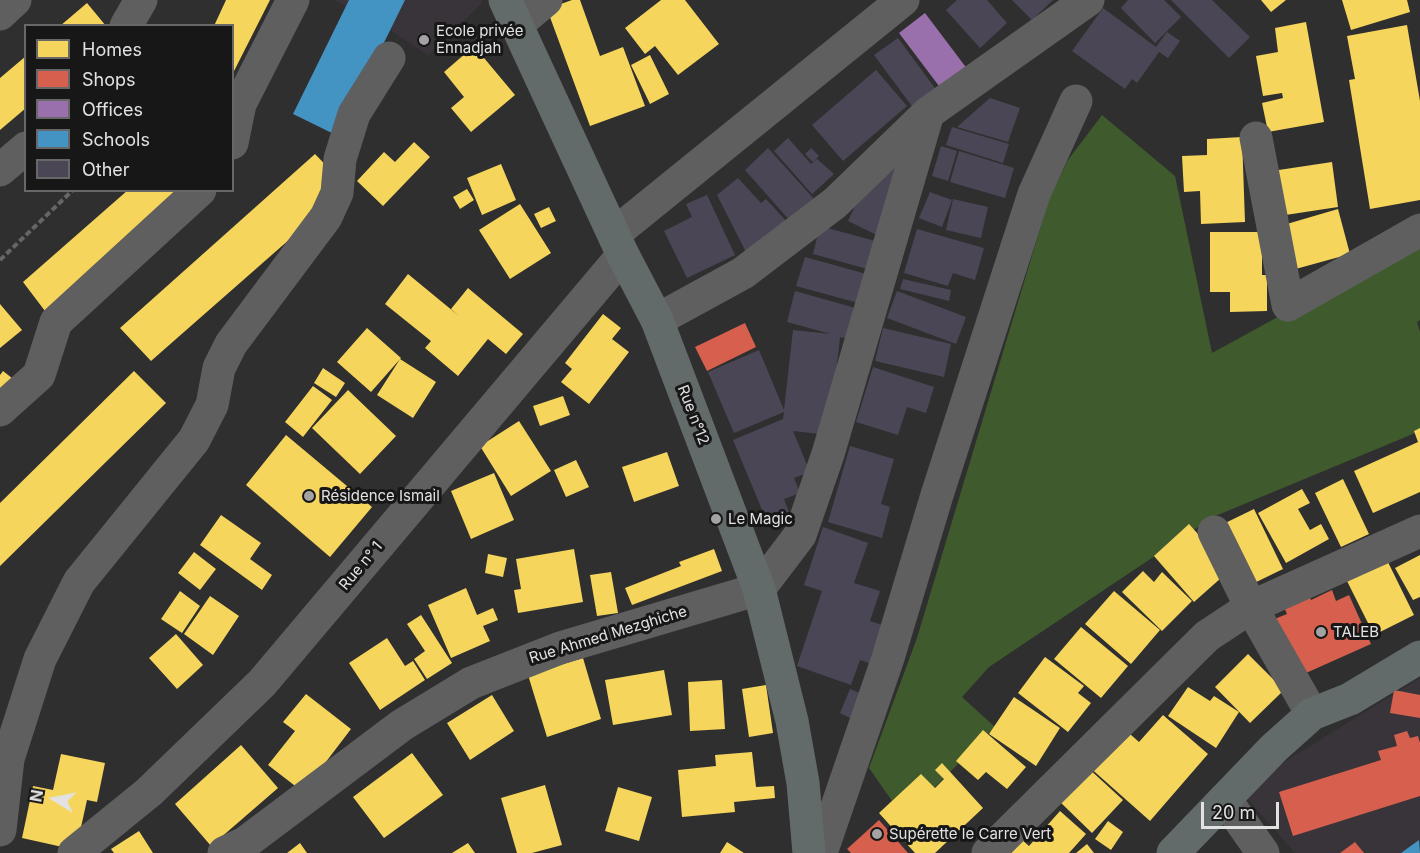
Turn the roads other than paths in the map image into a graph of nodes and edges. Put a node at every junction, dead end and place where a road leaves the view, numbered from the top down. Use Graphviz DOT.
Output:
graph roads {
  1 [pos="15,0"];
  2 [pos="141,0"];
  3 [pos="293,0"];
  4 [pos="546,0"];
  5 [pos="903,0"];
  6 [pos="1088,0"];
  7 [pos="510,13"];
  8 [pos="0,14"];
  9 [pos="127,24"];
  10 [pos="389,58"];
  11 [pos="1076,101"];
  12 [pos="928,113"];
  13 [pos="234,132"];
  14 [pos="1256,138"];
  15 [pos="24,150"];
  16 [pos="0,170"];
  17 [pos="198,192"];
  18 [pos="1420,230"];
  19 [pos="618,245"];
  20 [pos="657,320"];
  21 [pos="0,410"];
  22 [pos="1420,531"];
  23 [pos="1214,532"];
  24 [pos="759,589"];
  25 [pos="1251,607"];
  26 [pos="1420,657"];
  27 [pos="1312,714"];
  28 [pos="1225,799"];
  29 [pos="0,830"];
  30 [pos="74,853"];
  31 [pos="224,853"];
  32 [pos="809,853"];
  33 [pos="821,853"];
  34 [pos="988,853"];
  35 [pos="1173,853"];
  36 [pos="1263,853"];
  1 -- 8 [label="street"];
  2 -- 9 [label="street"];
  3 -- 13 [label="street"];
  4 -- 7 [label="street"];
  5 -- 19 [label="street, Rue n° 1"];
  6 -- 12 [label="street"];
  7 -- 19 [label="main road, Rue n°12"];
  10 -- 29 [label="street"];
  11 -- 33 [label="street"];
  12 -- 20 [label="street"];
  12 -- 24 [label="street"];
  14 -- 18 [label="street"];
  15 -- 16 [label="street"];
  17 -- 21 [label="street"];
  19 -- 20 [label="main road, Rue n°12"];
  19 -- 30 [label="street, Rue n° 1"];
  20 -- 24 [label="main road, Rue n°12"];
  22 -- 25 [label="street"];
  23 -- 25 [label="street"];
  24 -- 31 [label="street, Rue Ahmed Mezghiche"];
  24 -- 32 [label="main road, Rue n°12"];
  25 -- 27 [label="street"];
  25 -- 34 [label="street"];
  26 -- 27 [label="main road"];
  27 -- 28 [label="main road"];
  28 -- 35 [label="main road"];
  28 -- 36 [label="street"];
}
